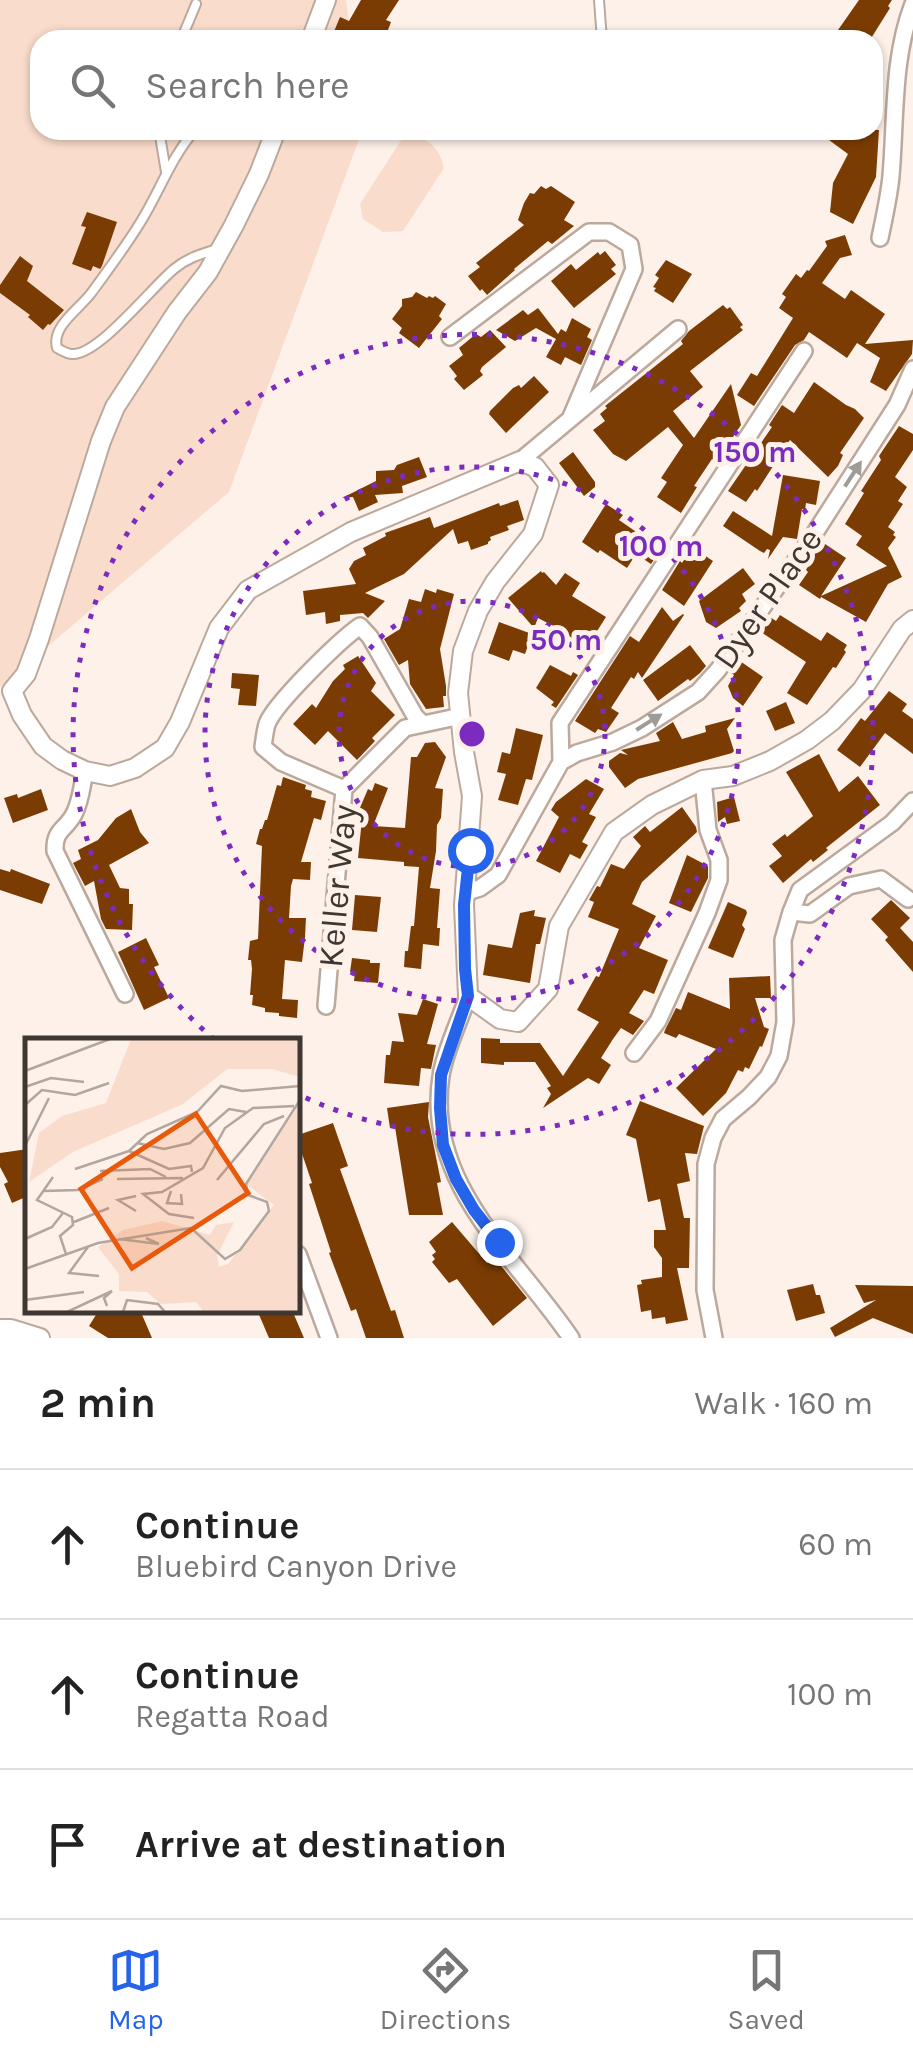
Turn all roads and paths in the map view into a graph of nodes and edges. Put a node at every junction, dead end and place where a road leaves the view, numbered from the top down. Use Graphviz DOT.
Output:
graph roads {
  1 [pos="326,0"];
  2 [pos="599,0"];
  3 [pos="196,4"];
  4 [pos="913,4"];
  5 [pos="185,30"];
  6 [pos="315,30"];
  7 [pos="601,30"];
  8 [pos="161,140"];
  9 [pos="188,140"];
  10 [pos="272,140"];
  11 [pos="166,172"];
  12 [pos="880,238"];
  13 [pos="221,248"];
  14 [pos="678,328"];
  15 [pos="450,337"];
  16 [pos="804,351"];
  17 [pos="913,369"];
  18 [pos="897,405"];
  19 [pos="913,416"];
  20 [pos="571,417"];
  21 [pos="520,461"];
  22 [pos="913,620"];
  23 [pos="6,692"];
  24 [pos="460,716"];
  25 [pos="423,724"];
  26 [pos="560,762"];
  27 [pos="85,772"];
  28 [pos="703,780"];
  29 [pos="344,789"];
  30 [pos="913,800"];
  31 [pos="467,892"];
  32 [pos="908,899"];
  33 [pos="791,912"];
  34 [pos="125,994"];
  35 [pos="468,996"];
  36 [pos="326,1006"];
  37 [pos="634,1053"];
  38 [pos="300,1259"];
  39 [pos="0,1329"];
  40 [pos="40,1338"];
  41 [pos="329,1338"];
  42 [pos="571,1338"];
  43 [pos="714,1338"];
  1 -- 6 [label="street"];
  2 -- 7 [label="lane"];
  3 -- 5 [label="lane"];
  4 -- 12 [label="street"];
  8 -- 11 [label="lane"];
  9 -- 11 [label="lane"];
  10 -- 13 [label="street"];
  11 -- 13 [label="lane"];
  13 -- 23 [label="street"];
  14 -- 20 [label="street"];
  15 -- 20 [label="street"];
  16 -- 26 [label="street"];
  17 -- 18 [label="street, Dyer Place"];
  18 -- 19 [label="street"];
  26 -- 18 [label="street, Dyer Place, one-way"];
  20 -- 21 [label="street"];
  21 -- 24 [label="street"];
  21 -- 27 [label="street"];
  22 -- 28 [label="street"];
  23 -- 27 [label="street"];
  24 -- 25 [label="street, Keller Way"];
  24 -- 31 [label="street"];
  25 -- 29 [label="street, Keller Way"];
  25 -- 29 [label="street"];
  26 -- 31 [label="street"];
  27 -- 34 [label="street"];
  28 -- 35 [label="street"];
  28 -- 37 [label="street"];
  29 -- 36 [label="street, Keller Way"];
  30 -- 33 [label="street"];
  31 -- 35 [label="street"];
  32 -- 33 [label="street"];
  33 -- 43 [label="street"];
  35 -- 42 [label="street"];
  38 -- 41 [label="street"];
  39 -- 40 [label="street"];
}
